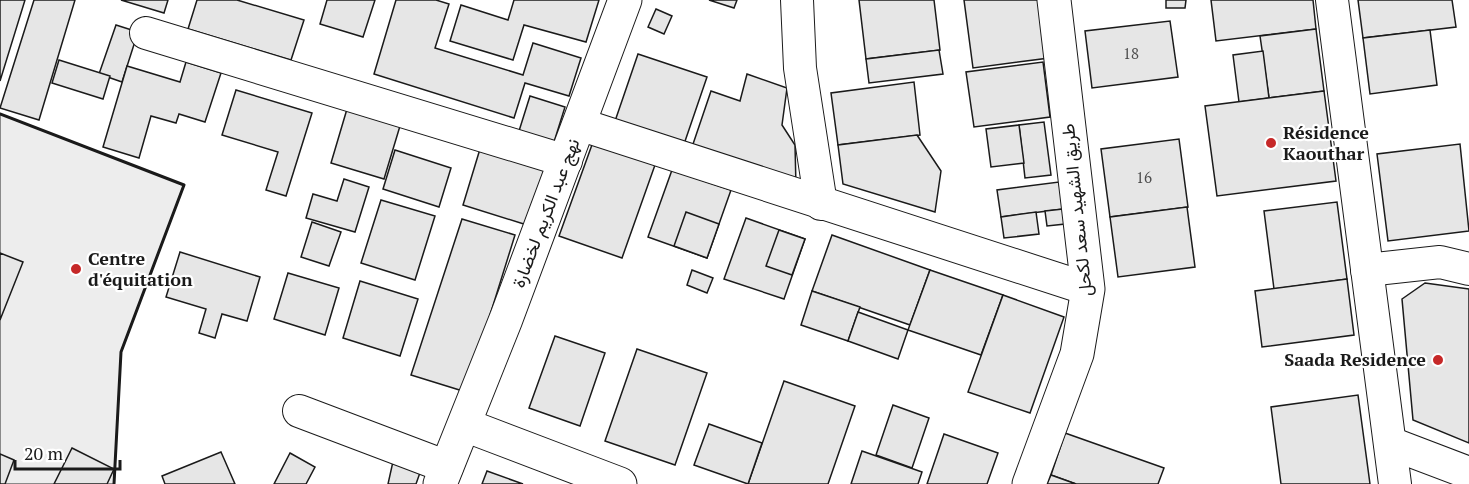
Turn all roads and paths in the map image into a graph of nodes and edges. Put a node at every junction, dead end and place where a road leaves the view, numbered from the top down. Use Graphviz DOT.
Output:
graph roads {
  1 [pos="625,0"];
  2 [pos="797,0"];
  3 [pos="1054,0"];
  4 [pos="1332,0"];
  5 [pos="146,33"];
  6 [pos="579,123"];
  7 [pos="566,161"];
  8 [pos="821,204"];
  9 [pos="1469,269"];
  10 [pos="1367,270"];
  11 [pos="1088,290"];
  12 [pos="299,411"];
  13 [pos="465,425"];
  14 [pos="1390,443"];
  15 [pos="1469,473"];
  16 [pos="443,476"];
  17 [pos="620,484"];
  18 [pos="1029,484"];
  19 [pos="1395,484"];
  1 -- 6 [label="main road, نهج عبد الكريم لخضارة"];
  2 -- 8 [label="street"];
  3 -- 11 [label="main road, طريق الشهيد سعد لكحل"];
  4 -- 10 [label="street"];
  5 -- 7 [label="street"];
  6 -- 7 [label="main road, نهج عبد الكريم لخضارة"];
  6 -- 8 [label="street"];
  7 -- 13 [label="main road, نهج عبد الكريم لخضارة"];
  8 -- 11 [label="street"];
  9 -- 10 [label="street"];
  10 -- 14 [label="street"];
  11 -- 18 [label="main road, طريق الشهيد سعد لكحل"];
  12 -- 16 [label="street"];
  13 -- 16 [label="main road, نهج عبد الكريم لخضارة"];
  13 -- 17 [label="main road"];
  14 -- 15 [label="street"];
  14 -- 19 [label="street"];
}
